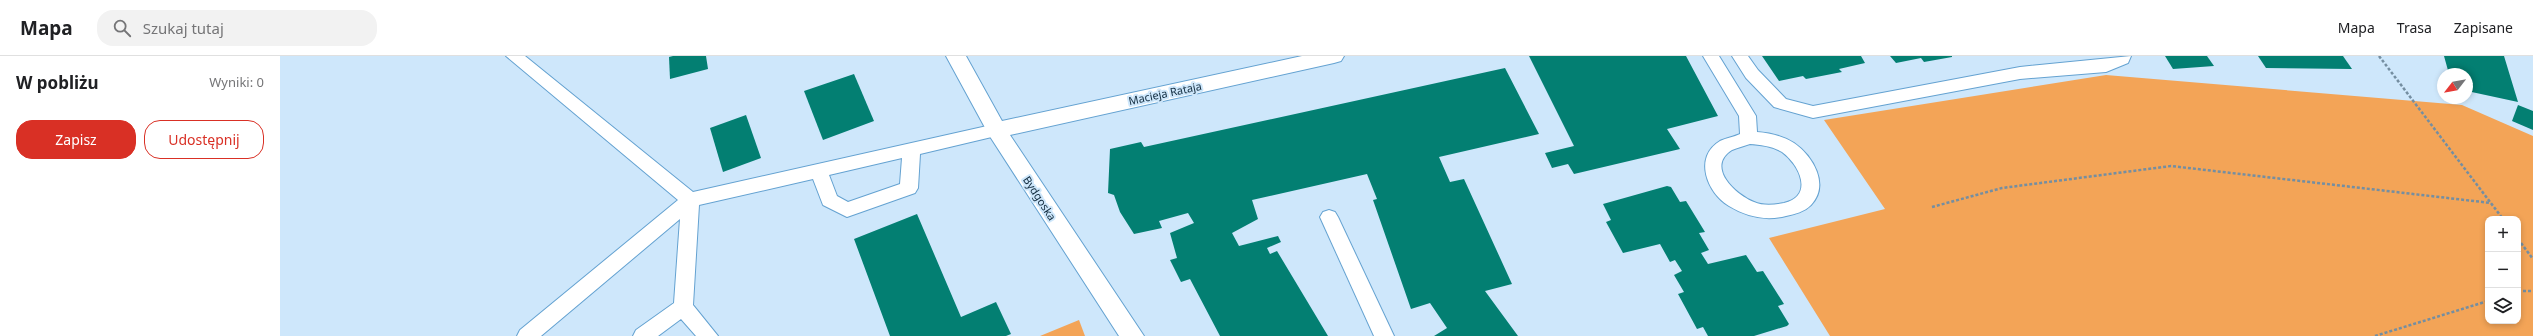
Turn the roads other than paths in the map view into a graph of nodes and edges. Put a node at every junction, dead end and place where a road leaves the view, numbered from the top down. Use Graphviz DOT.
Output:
graph roads {
  1 [pos="514,56"];
  2 [pos="956,56"];
  3 [pos="1334,56"];
  4 [pos="1711,56"];
  5 [pos="1740,56"];
  6 [pos="2123,56"];
  7 [pos="996,130"];
  8 [pos="1750,138"];
  9 [pos="911,150"];
  10 [pos="819,171"];
  11 [pos="690,200"];
  12 [pos="1329,217"];
  13 [pos="683,306"];
  14 [pos="527,336"];
  15 [pos="643,336"];
  16 [pos="708,336"];
  17 [pos="1132,336"];
  18 [pos="1384,336"];
  1 -- 11 [label="lane"];
  2 -- 7 [label="street, Bydgoska"];
  3 -- 7 [label="street, Macieja Rataja"];
  4 -- 8 [label="lane"];
  5 -- 6 [label="lane"];
  7 -- 9 [label="lane"];
  7 -- 17 [label="street, Bydgoska"];
  8 -- 8 [label="lane"];
  9 -- 10 [label="lane"];
  9 -- 10 [label="lane"];
  10 -- 11 [label="lane"];
  11 -- 13 [label="lane"];
  11 -- 14 [label="lane"];
  12 -- 18 [label="lane"];
  13 -- 15 [label="lane"];
  13 -- 16 [label="lane"];
}
